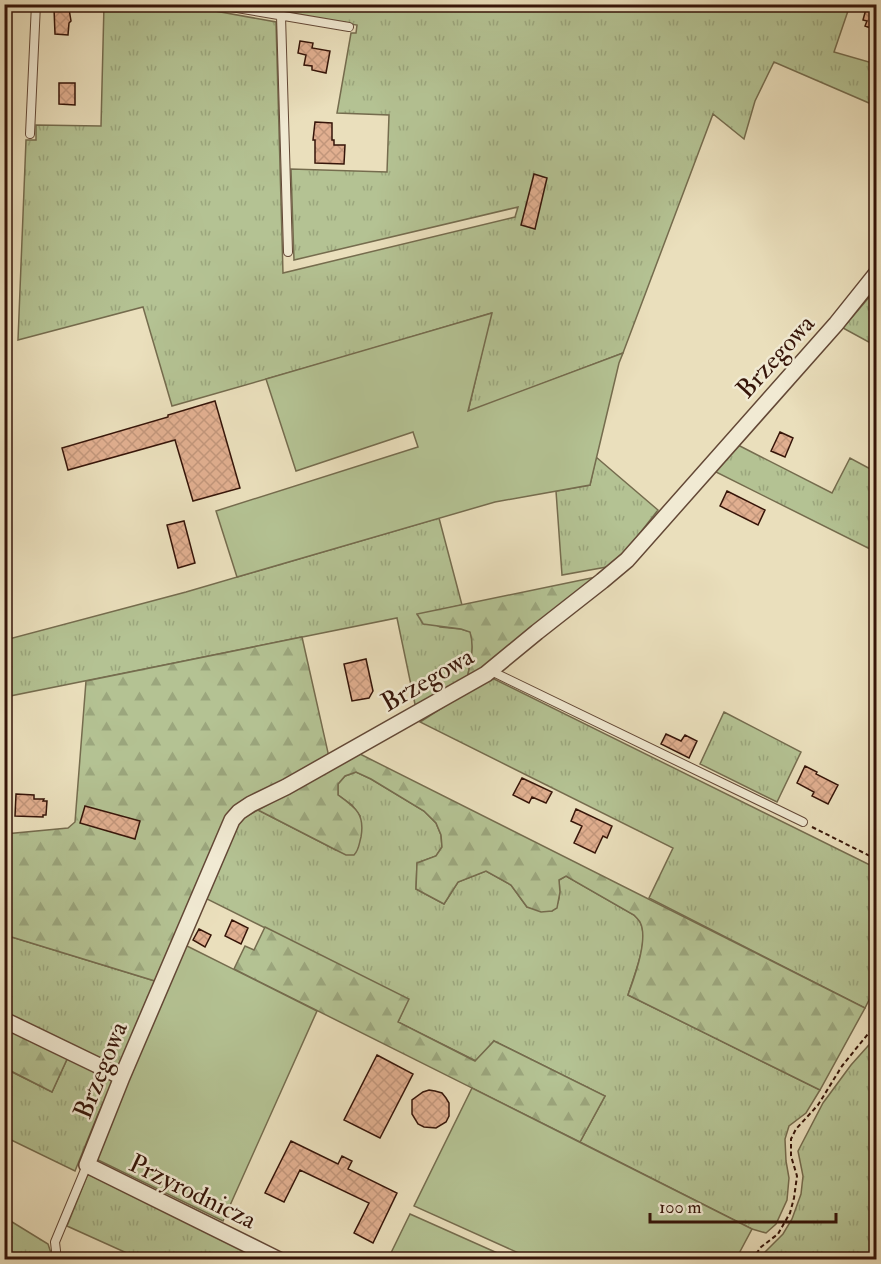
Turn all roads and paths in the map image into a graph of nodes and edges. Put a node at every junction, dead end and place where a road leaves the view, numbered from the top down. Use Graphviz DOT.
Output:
graph roads {
  1 [pos="36,4"];
  2 [pos="213,4"];
  3 [pos="281,16"];
  4 [pos="349,27"];
  5 [pos="30,134"];
  6 [pos="288,252"];
  7 [pos="876,274"];
  8 [pos="490,671"];
  9 [pos="802,822"];
  10 [pos="876,859"];
  11 [pos="4,1020"];
  12 [pos="876,1024"];
  13 [pos="122,1077"];
  14 [pos="87,1165"];
  15 [pos="55,1260"];
  16 [pos="279,1260"];
  17 [pos="752,1260"];
  1 -- 5 [label="lane"];
  2 -- 3 [label="lane"];
  3 -- 4 [label="lane"];
  3 -- 6 [label="lane"];
  7 -- 8 [label="street, Brzegowa"];
  8 -- 9 [label="lane"];
  8 -- 13 [label="street, Brzegowa"];
  9 -- 10 [label="path"];
  11 -- 13 [label="street"];
  12 -- 17 [label="path"];
  13 -- 14 [label="street, Brzegowa"];
  14 -- 15 [label="lane"];
  14 -- 16 [label="street, Przyrodnicza"];
}
